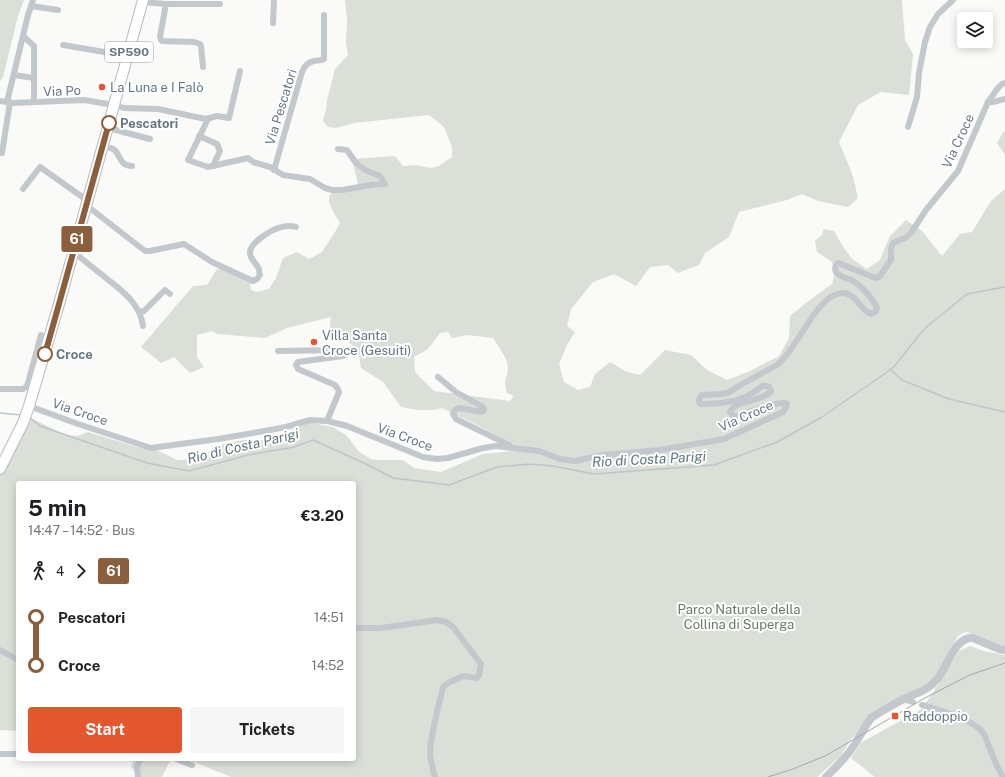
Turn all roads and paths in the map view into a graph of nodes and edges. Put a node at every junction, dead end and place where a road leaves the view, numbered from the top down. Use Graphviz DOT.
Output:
graph roads {
  1 [pos="274,0"];
  2 [pos="953,0"];
  3 [pos="143,1"];
  4 [pos="32,3"];
  5 [pos="166,4"];
  6 [pos="220,4"];
  7 [pos="58,10"];
  8 [pos="324,15"];
  9 [pos="273,23"];
  10 [pos="23,36"];
  11 [pos="63,45"];
  12 [pos="128,56"];
  13 [pos="203,67"];
  14 [pos="240,71"];
  15 [pos="14,75"];
  16 [pos="34,78"];
  17 [pos="1005,83"];
  18 [pos="1005,99"];
  19 [pos="4,101"];
  20 [pos="34,102"];
  21 [pos="988,102"];
  22 [pos="114,105"];
  23 [pos="208,119"];
  24 [pos="908,127"];
  25 [pos="108,128"];
  26 [pos="199,136"];
  27 [pos="150,139"];
  28 [pos="102,146"];
  29 [pos="338,150"];
  30 [pos="2,153"];
  31 [pos="132,166"];
  32 [pos="212,166"];
  33 [pos="274,170"];
  34 [pos="23,189"];
  35 [pos="87,203"];
  36 [pos="296,227"];
  37 [pos="74,252"];
  38 [pos="170,294"];
  39 [pos="140,312"];
  40 [pos="144,326"];
  41 [pos="41,335"];
  42 [pos="278,351"];
  43 [pos="40,355"];
  44 [pos="438,377"];
  45 [pos="0,389"];
  46 [pos="28,412"];
  47 [pos="327,421"];
  48 [pos="511,448"];
  49 [pos="0,469"];
  50 [pos="356,628"];
  51 [pos="0,650"];
  52 [pos="1005,650"];
  53 [pos="16,659"];
  54 [pos="903,699"];
  55 [pos="913,702"];
  56 [pos="922,705"];
  57 [pos="0,754"];
  58 [pos="16,754"];
  59 [pos="139,761"];
  60 [pos="181,761"];
  61 [pos="192,765"];
  62 [pos="138,777"];
  63 [pos="435,777"];
  64 [pos="826,777"];
  65 [pos="1003,777"];
  1 -- 9 [label="street"];
  2 -- 24 [label="street"];
  3 -- 5 [label="street"];
  3 -- 12 [label="main road, SP590"];
  4 -- 7 [label="street"];
  4 -- 10 [label="street"];
  5 -- 6 [label="street"];
  5 -- 13 [label="street"];
  8 -- 33 [label="street, Via Pescatori"];
  10 -- 15 [label="street"];
  10 -- 16 [label="street"];
  11 -- 12 [label="street"];
  12 -- 22 [label="main road, SP590"];
  14 -- 23 [label="street"];
  15 -- 16 [label="street"];
  15 -- 19 [label="street"];
  16 -- 20 [label="street"];
  17 -- 21 [label="street, Via Croce"];
  18 -- 21 [label="street"];
  19 -- 20 [label="street, Via Po"];
  19 -- 30 [label="street"];
  20 -- 22 [label="street, Via Po"];
  21 -- 48 [label="street, Via Croce"];
  22 -- 23 [label="street"];
  22 -- 25 [label="main road, SP590"];
  23 -- 26 [label="street"];
  25 -- 27 [label="street"];
  25 -- 28 [label="main road, SP590"];
  26 -- 32 [label="street"];
  26 -- 32 [label="street"];
  28 -- 31 [label="street"];
  28 -- 35 [label="main road, SP590"];
  29 -- 33 [label="street"];
  32 -- 33 [label="street"];
  34 -- 35 [label="street"];
  35 -- 36 [label="street"];
  35 -- 37 [label="main road, SP590"];
  37 -- 39 [label="street"];
  37 -- 43 [label="main road, SP590"];
  38 -- 39 [label="street"];
  39 -- 40 [label="street"];
  41 -- 43 [label="street"];
  42 -- 47 [label="street"];
  43 -- 45 [label="street"];
  43 -- 46 [label="main road, SP590"];
  44 -- 48 [label="street"];
  46 -- 47 [label="street, Via Croce"];
  46 -- 49 [label="main road, SP590"];
  47 -- 48 [label="street, Via Croce"];
  50 -- 63 [label="street"];
  51 -- 53 [label="street"];
  52 -- 54 [label="street"];
  54 -- 55 [label="street"];
  54 -- 64 [label="street"];
  56 -- 65 [label="street"];
  57 -- 58 [label="street"];
  59 -- 62 [label="street"];
  60 -- 61 [label="street"];
}
